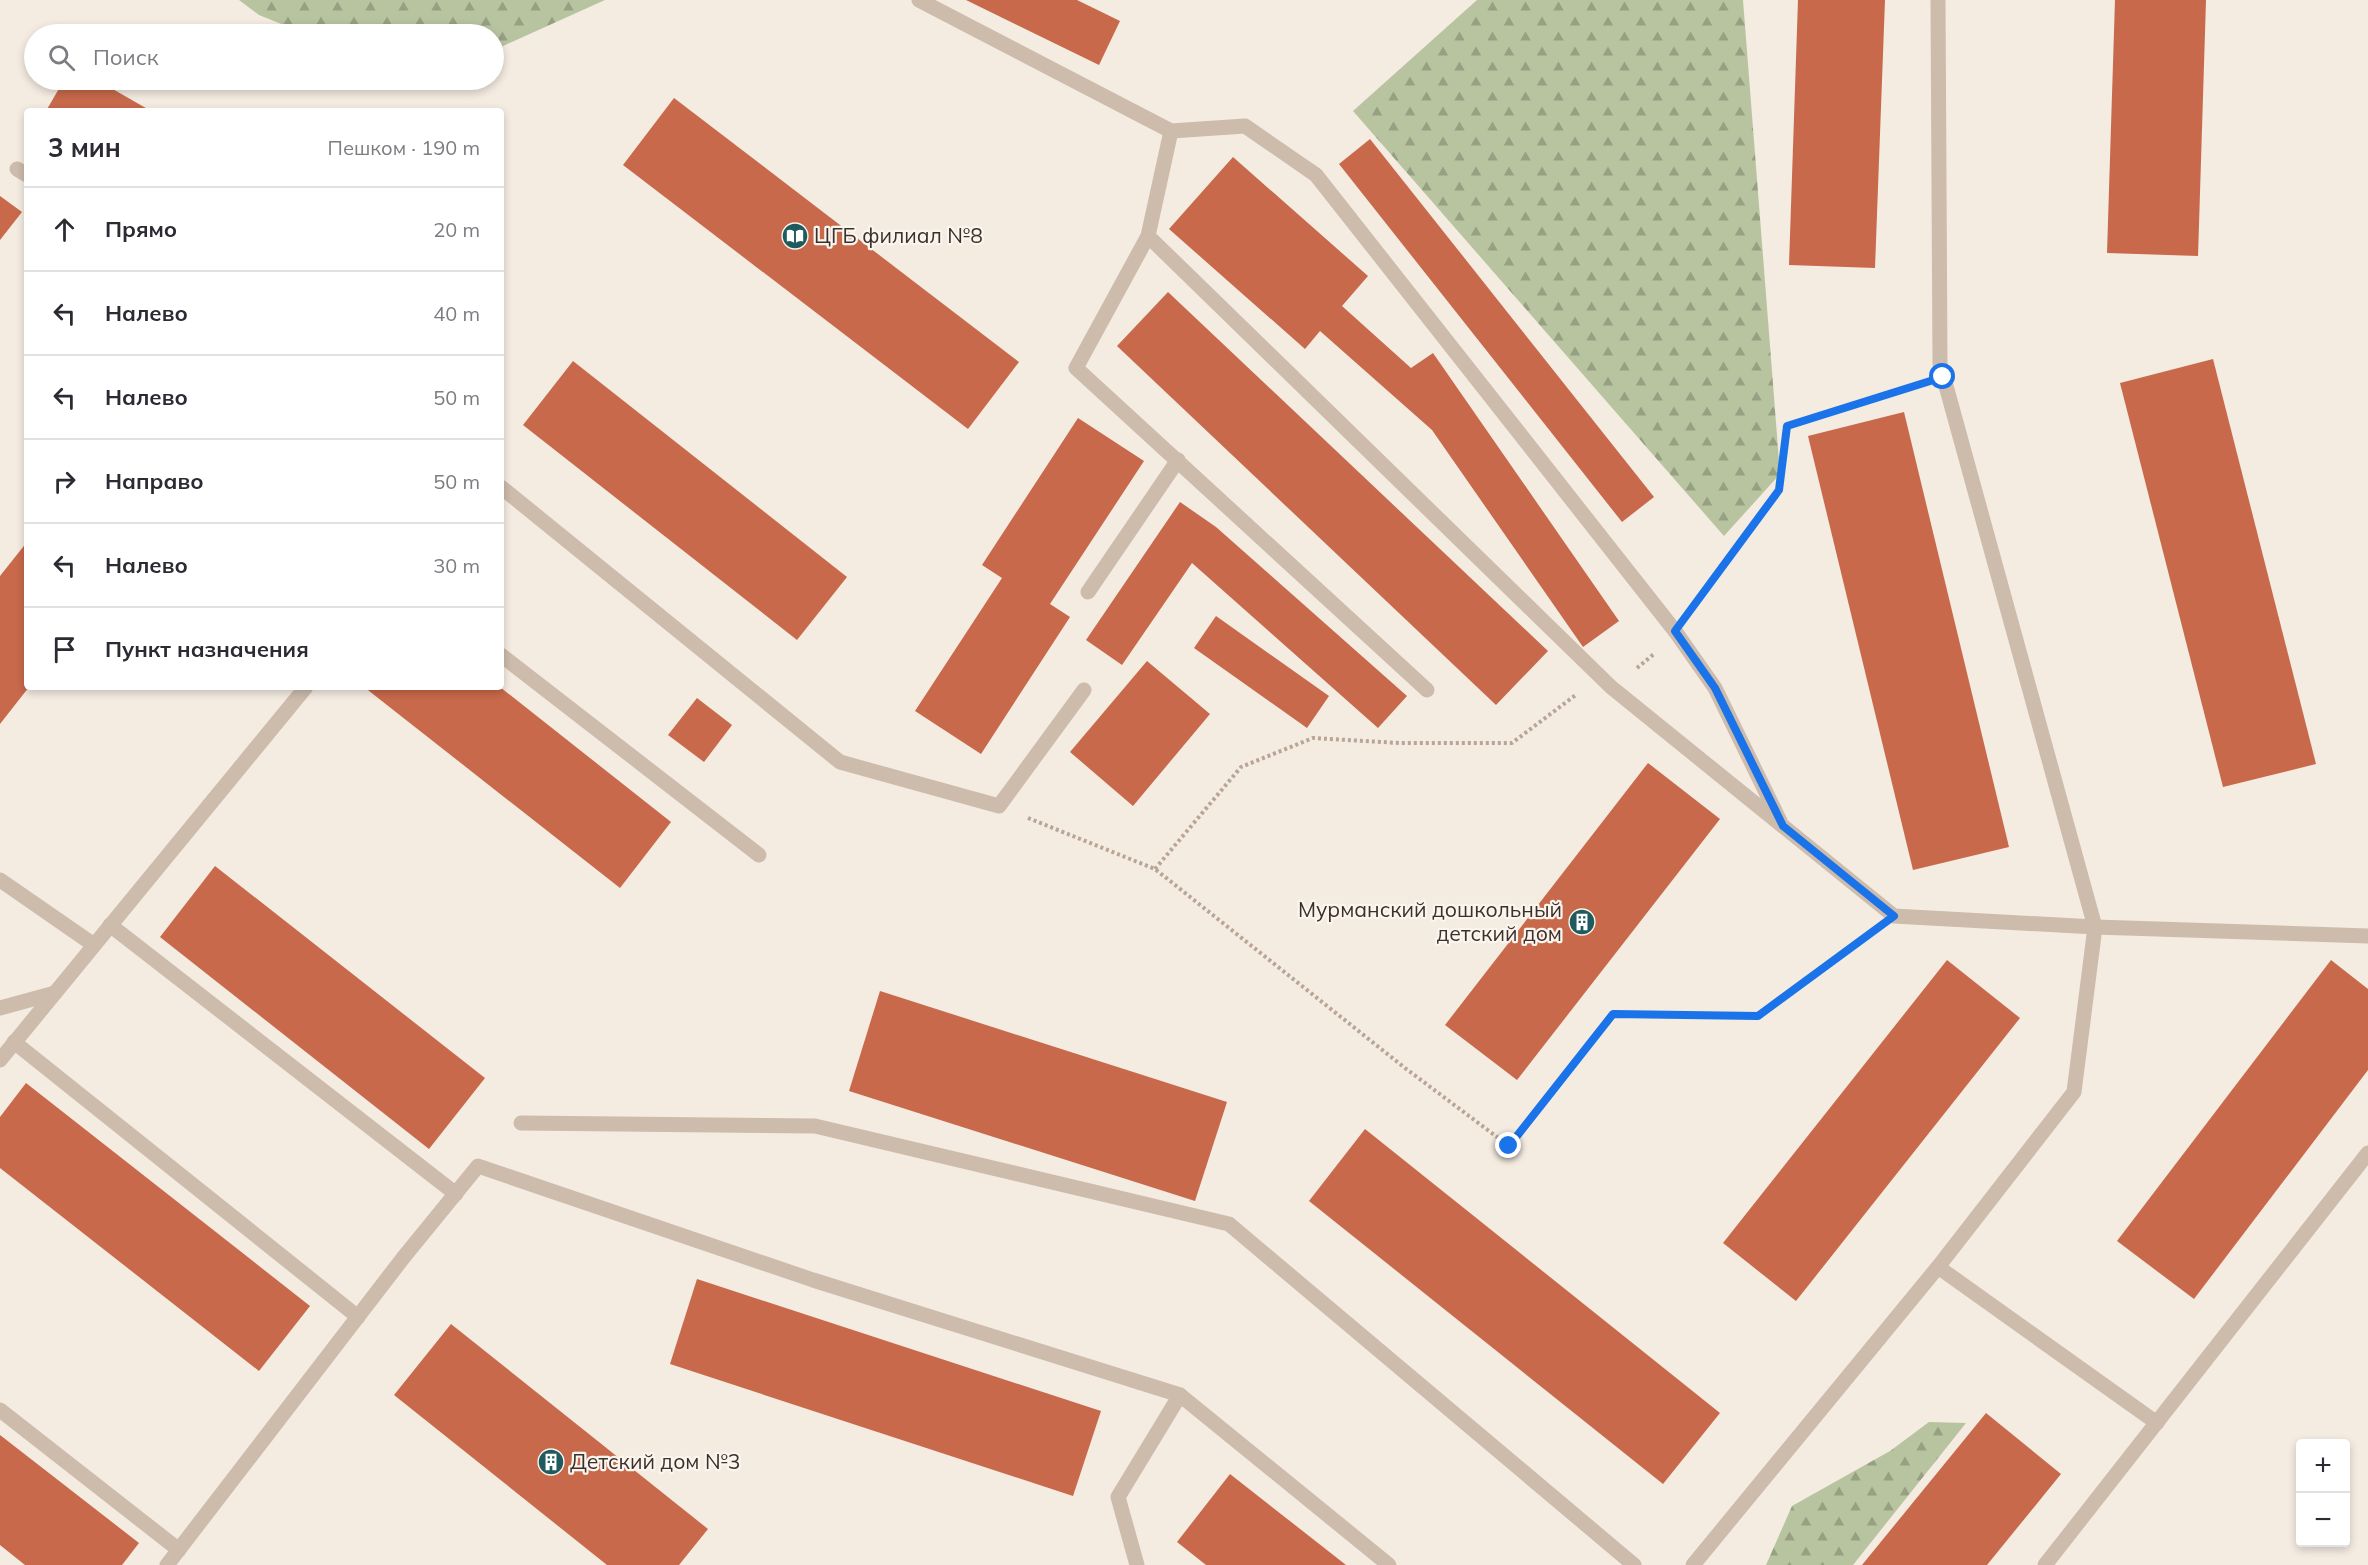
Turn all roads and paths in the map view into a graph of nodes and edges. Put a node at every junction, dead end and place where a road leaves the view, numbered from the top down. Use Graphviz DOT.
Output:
graph roads {
  1 [pos="920,0"];
  2 [pos="1938,0"];
  3 [pos="1171,131"];
  4 [pos="1148,236"];
  5 [pos="1943,377"];
  6 [pos="1178,460"];
  7 [pos="504,489"];
  8 [pos="1088,592"];
  9 [pos="1675,631"];
  10 [pos="504,657"];
  11 [pos="1611,687"];
  12 [pos="304,690"];
  13 [pos="1084,690"];
  14 [pos="1427,690"];
  15 [pos="999,806"];
  16 [pos="1783,826"];
  17 [pos="759,855"];
  18 [pos="1155,868"];
  19 [pos="0,880"];
  20 [pos="1894,916"];
  21 [pos="110,925"];
  22 [pos="2095,927"];
  23 [pos="2368,936"];
  24 [pos="94,945"];
  25 [pos="55,993"];
  26 [pos="0,1008"];
  27 [pos="14,1042"];
  28 [pos="0,1060"];
  29 [pos="521,1123"];
  30 [pos="2368,1154"];
  31 [pos="456,1194"];
  32 [pos="1938,1267"];
  33 [pos="358,1317"];
  34 [pos="1180,1395"];
  35 [pos="0,1410"];
  36 [pos="2157,1423"];
  37 [pos="179,1550"];
  38 [pos="167,1565"];
  39 [pos="1137,1565"];
  40 [pos="1389,1565"];
  41 [pos="1634,1565"];
  42 [pos="1693,1565"];
  43 [pos="2045,1565"];
  1 -- 3 [label="lane"];
  2 -- 5 [label="lane"];
  3 -- 4 [label="lane"];
  3 -- 9 [label="lane"];
  4 -- 6 [label="lane"];
  4 -- 11 [label="lane"];
  5 -- 9 [label="path"];
  5 -- 22 [label="lane"];
  6 -- 8 [label="lane"];
  6 -- 14 [label="lane"];
  7 -- 15 [label="lane"];
  9 -- 11 [label="path"];
  9 -- 16 [label="lane"];
  10 -- 17 [label="lane"];
  11 -- 16 [label="lane"];
  11 -- 18 [label="path"];
  12 -- 21 [label="lane"];
  13 -- 15 [label="lane"];
  15 -- 18 [label="path"];
  16 -- 20 [label="lane"];
  18 -- 20 [label="path"];
  19 -- 24 [label="lane"];
  20 -- 22 [label="lane"];
  21 -- 24 [label="lane"];
  21 -- 31 [label="lane"];
  22 -- 23 [label="lane"];
  22 -- 32 [label="lane"];
  24 -- 25 [label="lane"];
  25 -- 26 [label="lane"];
  25 -- 27 [label="lane"];
  27 -- 28 [label="lane"];
  27 -- 33 [label="lane"];
  29 -- 41 [label="lane"];
  30 -- 36 [label="lane"];
  31 -- 33 [label="lane"];
  31 -- 34 [label="lane"];
  32 -- 36 [label="lane"];
  32 -- 42 [label="lane"];
  33 -- 37 [label="lane"];
  34 -- 39 [label="lane"];
  34 -- 40 [label="lane"];
  35 -- 37 [label="lane"];
  36 -- 43 [label="lane"];
  37 -- 38 [label="lane"];
}
